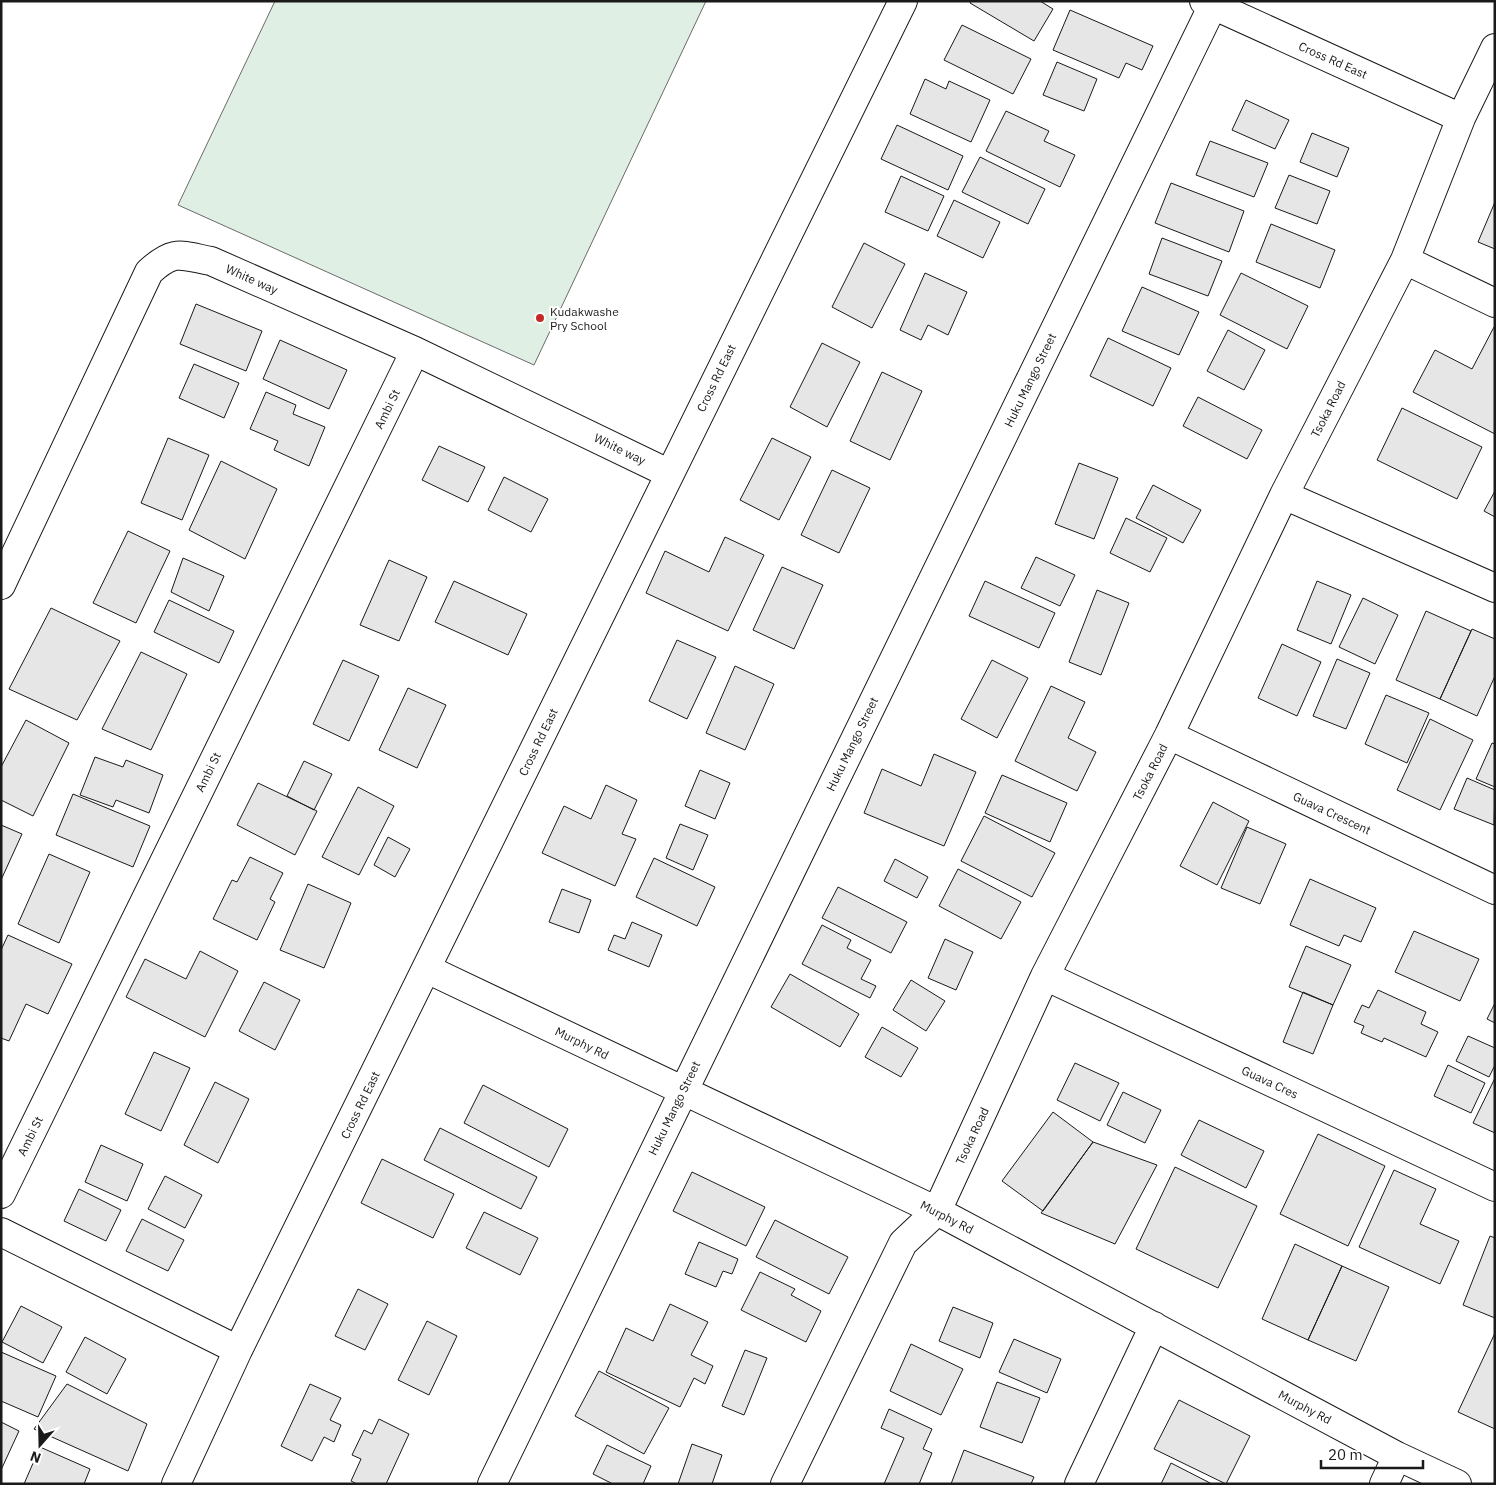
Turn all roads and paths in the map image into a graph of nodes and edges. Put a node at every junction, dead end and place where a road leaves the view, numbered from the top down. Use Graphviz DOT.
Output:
graph roads {
  1 [pos="902,1"];
  2 [pos="1208,3"];
  3 [pos="1495,48"];
  4 [pos="1461,118"];
  5 [pos="1405,260"];
  6 [pos="1495,303"];
  7 [pos="415,350"];
  8 [pos="668,473"];
  9 [pos="1284,495"];
  10 [pos="1,585"];
  11 [pos="1495,588"];
  12 [pos="1169,735"];
  13 [pos="1495,890"];
  14 [pos="428,969"];
  15 [pos="1045,976"];
  16 [pos="682,1091"];
  17 [pos="1495,1187"];
  18 [pos="1,1194"];
  19 [pos="937,1211"];
  20 [pos="1,1232"];
  21 [pos="1154,1326"];
  22 [pos="238,1350"];
  23 [pos="1397,1456"];
  24 [pos="176,1484"];
  25 [pos="492,1484"];
  26 [pos="785,1484"];
  27 [pos="1079,1484"];
  28 [pos="1384,1484"];
  29 [pos="1457,1484"];
  1 -- 8 [label="street, Cross Rd East"];
  2 -- 4 [label="street, Cross Rd East"];
  2 -- 16 [label="street, Huku Mango Street"];
  3 -- 4 [label="street, Tsoka Road"];
  4 -- 5 [label="street, Tsoka Road"];
  5 -- 6 [label="street"];
  5 -- 9 [label="street, Tsoka Road"];
  7 -- 8 [label="street, White way"];
  7 -- 10 [label="street, White way"];
  7 -- 18 [label="street, Ambi St"];
  8 -- 14 [label="street, Cross Rd East"];
  9 -- 11 [label="street"];
  9 -- 12 [label="street, Tsoka Road"];
  12 -- 13 [label="street, Guava Crescent"];
  12 -- 15 [label="street, Tsoka Road"];
  14 -- 16 [label="street, Murphy Rd"];
  14 -- 22 [label="street, Cross Rd East"];
  15 -- 17 [label="street, Guava Cres"];
  15 -- 19 [label="street, Tsoka Road"];
  16 -- 19 [label="street, Murphy Rd"];
  16 -- 25 [label="street, Huku Mango Street"];
  19 -- 21 [label="street, Murphy Rd"];
  19 -- 26 [label="street, Tsoka Road"];
  20 -- 22 [label="street"];
  21 -- 23 [label="street, Murphy Rd"];
  21 -- 27 [label="street"];
  22 -- 24 [label="street, Cross Rd East"];
  23 -- 28 [label="street"];
  23 -- 29 [label="street, Murphy Rd"];
}
